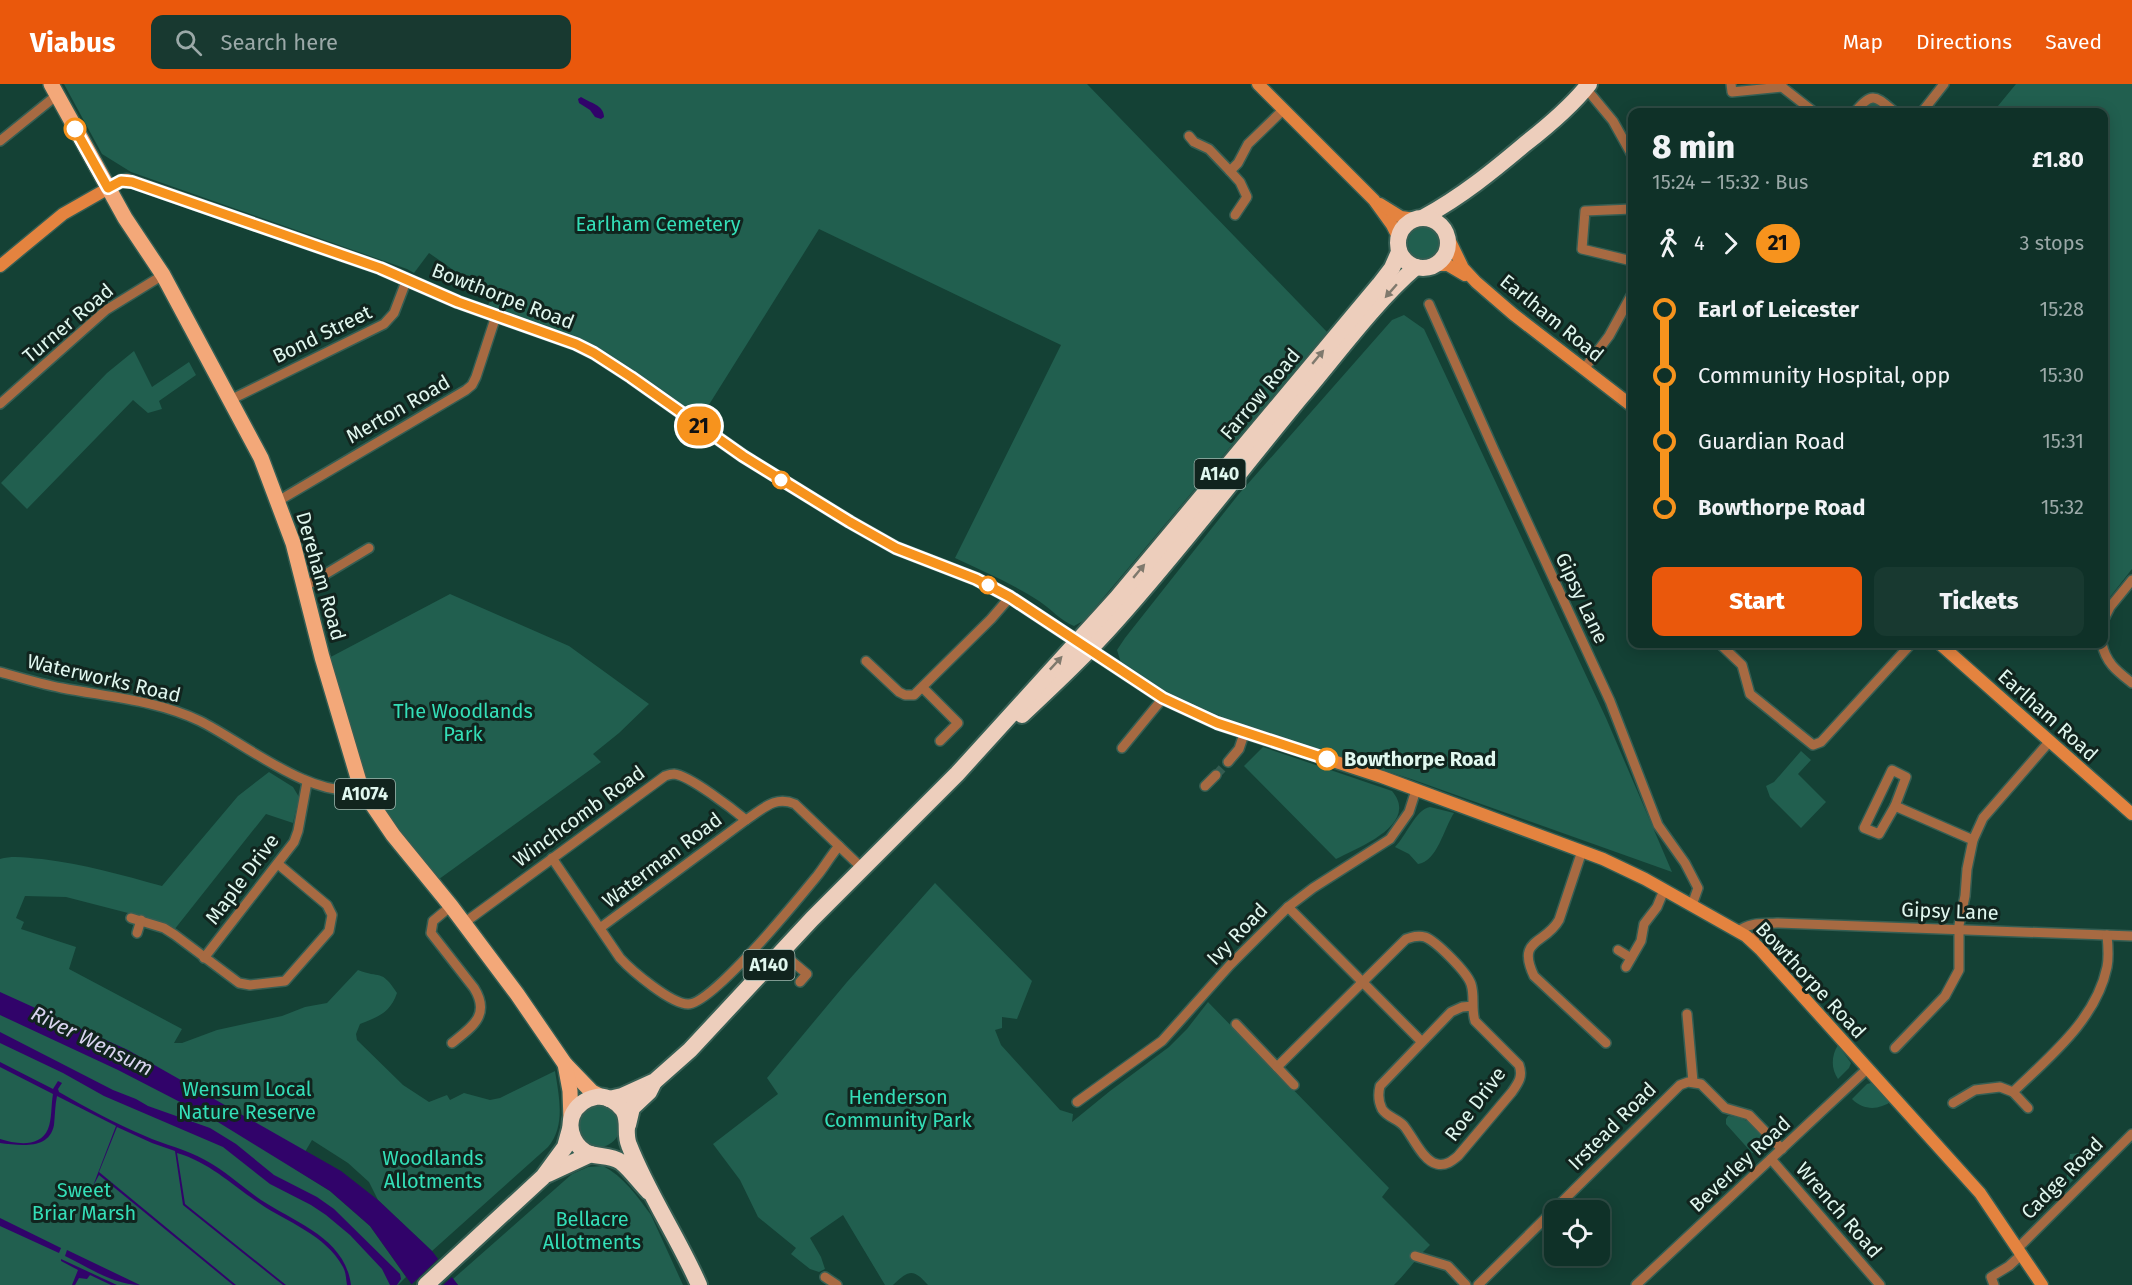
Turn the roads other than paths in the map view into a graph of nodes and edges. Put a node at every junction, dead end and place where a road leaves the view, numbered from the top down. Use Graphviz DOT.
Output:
graph roads {
  1 [pos="1258,84"];
  2 [pos="1731,84"];
  3 [pos="1944,84"];
  4 [pos="1586,85"];
  5 [pos="1782,85"];
  6 [pos="54,90"];
  7 [pos="1809,108"];
  8 [pos="1858,108"];
  9 [pos="1890,108"];
  10 [pos="1925,108"];
  11 [pos="1283,110"];
  12 [pos="1189,136"];
  13 [pos="0,141"];
  14 [pos="1628,148"];
  15 [pos="1495,170"];
  16 [pos="1230,171"];
  17 [pos="108,188"];
  18 [pos="1374,200"];
  19 [pos="1628,209"];
  20 [pos="1235,215"];
  21 [pos="1420,218"];
  22 [pos="1447,235"];
  23 [pos="1399,245"];
  24 [pos="1628,260"];
  25 [pos="0,266"];
  26 [pos="1436,266"];
  27 [pos="1416,267"];
  28 [pos="163,275"];
  29 [pos="406,279"];
  30 [pos="1476,282"];
  31 [pos="1628,301"];
  32 [pos="1429,304"];
  33 [pos="496,316"];
  34 [pos="1584,369"];
  35 [pos="230,400"];
  36 [pos="1628,403"];
  37 [pos="0,404"];
  38 [pos="278,501"];
  39 [pos="369,548"];
  40 [pos="2132,580"];
  41 [pos="304,587"];
  42 [pos="1010,597"];
  43 [pos="2108,611"];
  44 [pos="1083,645"];
  45 [pos="1724,648"];
  46 [pos="1907,648"];
  47 [pos="1944,648"];
  48 [pos="2103,648"];
  49 [pos="866,661"];
  50 [pos="0,672"];
  51 [pos="2132,683"];
  52 [pos="922,688"];
  53 [pos="1163,698"];
  54 [pos="1245,731"];
  55 [pos="940,741"];
  56 [pos="2049,742"];
  57 [pos="1122,748"];
  58 [pos="1228,762"];
  59 [pos="1216,775"];
  60 [pos="308,782"];
  61 [pos="1205,786"];
  62 [pos="362,788"];
  63 [pos="1416,790"];
  64 [pos="1895,806"];
  65 [pos="2132,814"];
  66 [pos="746,820"];
  67 [pos="1973,840"];
  68 [pos="839,846"];
  69 [pos="1582,851"];
  70 [pos="552,858"];
  71 [pos="278,864"];
  72 [pos="862,868"];
  73 [pos="1664,890"];
  74 [pos="1692,905"];
  75 [pos="451,906"];
  76 [pos="1288,907"];
  77 [pos="464,923"];
  78 [pos="1766,924"];
  79 [pos="600,928"];
  80 [pos="1959,930"];
  81 [pos="1738,931"];
  82 [pos="137,933"];
  83 [pos="2108,935"];
  84 [pos="2132,936"];
  85 [pos="1752,941"];
  86 [pos="1618,950"];
  87 [pos="781,952"];
  88 [pos="204,958"];
  89 [pos="1631,958"];
  90 [pos="814,967"];
  91 [pos="1626,967"];
  92 [pos="1363,982"];
  93 [pos="1473,1006"];
  94 [pos="1687,1014"];
  95 [pos="1594,1016"];
  96 [pos="1236,1024"];
  97 [pos="1586,1024"];
  98 [pos="1421,1041"];
  99 [pos="452,1043"];
  100 [pos="1606,1043"];
  101 [pos="1895,1048"];
  102 [pos="565,1064"];
  103 [pos="1277,1067"];
  104 [pos="1867,1069"];
  105 [pos="655,1081"];
  106 [pos="1693,1082"];
  107 [pos="1294,1084"];
  108 [pos="2013,1092"];
  109 [pos="605,1097"];
  110 [pos="1077,1102"];
  111 [pos="1953,1103"];
  112 [pos="2028,1108"];
  113 [pos="570,1125"];
  114 [pos="627,1130"];
  115 [pos="2132,1134"];
  116 [pos="1782,1149"];
  117 [pos="595,1154"];
  118 [pos="1771,1159"];
  119 [pos="543,1177"];
  120 [pos="649,1192"];
  121 [pos="2020,1251"];
  122 [pos="1415,1256"];
  123 [pos="1985,1269"];
  124 [pos="825,1277"];
  125 [pos="1992,1281"];
  126 [pos="699,1284"];
  127 [pos="1481,1284"];
  128 [pos="426,1285"];
  129 [pos="837,1285"];
  130 [pos="1466,1285"];
  131 [pos="1636,1285"];
  132 [pos="1880,1285"];
  133 [pos="2042,1285"];
  1 -- 11 [label="street"];
  2 -- 5 [label="street"];
  3 -- 10 [label="street"];
  4 -- 14 [label="street"];
  4 -- 15 [label="highway, A140"];
  5 -- 7 [label="street"];
  6 -- 13 [label="street"];
  6 -- 17 [label="main road, Dereham Road / A1074"];
  8 -- 9 [label="street"];
  11 -- 16 [label="street"];
  11 -- 18 [label="street"];
  12 -- 16 [label="street"];
  15 -- 21 [label="highway, A140"];
  15 -- 22 [label="highway, A140"];
  16 -- 20 [label="street"];
  17 -- 25 [label="street"];
  17 -- 28 [label="main road, Dereham Road / A1074"];
  17 -- 29 [label="street, Bowthorpe Road"];
  18 -- 21 [label="street"];
  18 -- 23 [label="street"];
  19 -- 24 [label="street"];
  21 -- 22 [label="highway"];
  21 -- 23 [label="highway, A140"];
  22 -- 26 [label="highway, A140"];
  22 -- 30 [label="street, Earlham Road"];
  23 -- 27 [label="highway"];
  44 -- 23 [label="highway, Farrow Road / A140, one-way"];
  26 -- 27 [label="highway"];
  26 -- 30 [label="street, Earlham Road"];
  27 -- 44 [label="highway, Farrow Road / A140, one-way"];
  28 -- 35 [label="main road, Dereham Road / A1074"];
  28 -- 37 [label="street, Turner Road"];
  29 -- 33 [label="street, Bowthorpe Road"];
  29 -- 35 [label="street, Bond Street"];
  30 -- 34 [label="street, Earlham Road"];
  31 -- 34 [label="street"];
  32 -- 74 [label="street, Gipsy Lane"];
  33 -- 38 [label="street, Merton Road"];
  33 -- 42 [label="street, Bowthorpe Road"];
  34 -- 36 [label="street, Earlham Road"];
  35 -- 38 [label="main road, Dereham Road / A1074"];
  38 -- 41 [label="main road, Dereham Road / A1074"];
  39 -- 41 [label="street"];
  40 -- 43 [label="street"];
  41 -- 62 [label="main road, Dereham Road / A1074"];
  42 -- 44 [label="street, Bowthorpe Road"];
  42 -- 52 [label="street"];
  44 -- 53 [label="street, Bowthorpe Road"];
  44 -- 72 [label="highway, A140"];
  45 -- 46 [label="street"];
  47 -- 56 [label="street, Earlham Road"];
  48 -- 51 [label="street"];
  49 -- 52 [label="street"];
  50 -- 60 [label="street, Waterworks Road"];
  52 -- 55 [label="street"];
  53 -- 54 [label="street, Bowthorpe Road"];
  53 -- 57 [label="street"];
  54 -- 58 [label="street"];
  54 -- 63 [label="street, Bowthorpe Road"];
  56 -- 65 [label="street, Earlham Road"];
  56 -- 67 [label="street"];
  59 -- 61 [label="street"];
  60 -- 62 [label="street, Waterworks Road"];
  60 -- 71 [label="street, Maple Drive"];
  62 -- 75 [label="main road, Dereham Road / A1074"];
  63 -- 69 [label="street, Bowthorpe Road"];
  63 -- 76 [label="street, Ivy Road"];
  64 -- 64 [label="street"];
  64 -- 67 [label="street"];
  66 -- 68 [label="street"];
  66 -- 70 [label="street, Winchcomb Road"];
  66 -- 79 [label="street, Waterman Road"];
  67 -- 80 [label="street"];
  68 -- 72 [label="street"];
  68 -- 79 [label="street"];
  69 -- 73 [label="street, Bowthorpe Road"];
  69 -- 97 [label="street"];
  70 -- 77 [label="street, Winchcomb Road"];
  70 -- 79 [label="street"];
  71 -- 88 [label="street, Maple Drive"];
  71 -- 88 [label="street"];
  72 -- 87 [label="highway, A140"];
  73 -- 74 [label="street, Bowthorpe Road"];
  73 -- 89 [label="street"];
  74 -- 81 [label="street, Bowthorpe Road"];
  75 -- 77 [label="main road, Dereham Road / A1074"];
  75 -- 99 [label="street"];
  76 -- 92 [label="street"];
  76 -- 110 [label="street, Ivy Road"];
  77 -- 102 [label="main road, Dereham Road / A1074"];
  78 -- 80 [label="street, Gipsy Lane"];
  78 -- 81 [label="street, Gipsy Lane"];
  78 -- 85 [label="street"];
  80 -- 83 [label="street, Gipsy Lane"];
  80 -- 101 [label="street"];
  81 -- 85 [label="street, Bowthorpe Road"];
  82 -- 88 [label="street"];
  83 -- 84 [label="street, Gipsy Lane"];
  83 -- 108 [label="street"];
  85 -- 104 [label="street, Bowthorpe Road"];
  86 -- 89 [label="street"];
  87 -- 90 [label="street"];
  87 -- 105 [label="highway, A140"];
  89 -- 91 [label="street"];
  92 -- 93 [label="street"];
  92 -- 98 [label="street"];
  92 -- 103 [label="street"];
  93 -- 98 [label="street, Roe Drive"];
  93 -- 98 [label="street, Roe Drive"];
  94 -- 106 [label="street"];
  95 -- 97 [label="street"];
  96 -- 103 [label="street"];
  97 -- 100 [label="street"];
  102 -- 109 [label="main road, Dereham Road / A1074"];
  102 -- 113 [label="main road, Dereham Road / A1074"];
  103 -- 107 [label="street"];
  104 -- 116 [label="street, Beverley Road"];
  104 -- 121 [label="street, Bowthorpe Road"];
  105 -- 109 [label="highway, A140"];
  105 -- 114 [label="highway, A140"];
  106 -- 116 [label="street"];
  106 -- 127 [label="street, Irstead Road"];
  108 -- 111 [label="street"];
  108 -- 112 [label="street"];
  109 -- 113 [label="highway, A140"];
  109 -- 114 [label="highway, Dereham Road / A1074"];
  113 -- 117 [label="highway, Dereham Road / A1074"];
  113 -- 119 [label="highway, A140"];
  114 -- 117 [label="highway, A140"];
  114 -- 120 [label="highway, Dereham Road / A1074"];
  115 -- 121 [label="street, Cadge Road"];
  116 -- 118 [label="street, Beverley Road"];
  117 -- 119 [label="highway, A140"];
  117 -- 120 [label="highway, Dereham Road / A1074"];
  118 -- 131 [label="street, Beverley Road"];
  118 -- 132 [label="street, Wrench Road"];
  119 -- 128 [label="highway, A140"];
  120 -- 126 [label="highway, Dereham Road / A1074"];
  121 -- 125 [label="street, Cadge Road"];
  121 -- 133 [label="street, Bowthorpe Road"];
  122 -- 130 [label="street"];
  123 -- 125 [label="street"];
  124 -- 129 [label="street"];
}
